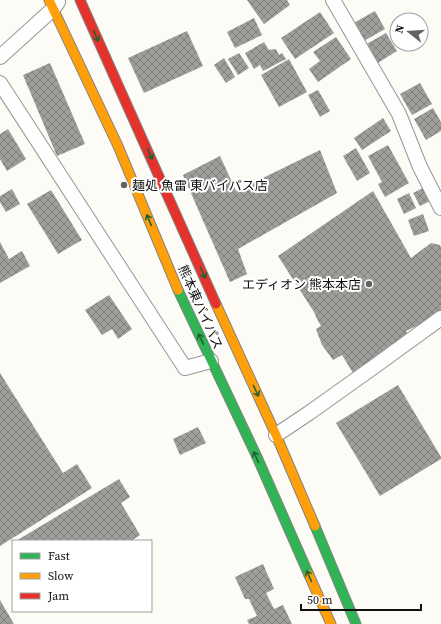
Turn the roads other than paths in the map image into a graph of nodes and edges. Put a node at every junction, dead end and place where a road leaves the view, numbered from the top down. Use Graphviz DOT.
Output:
graph roads {
  1 [pos="80,0"];
  2 [pos="333,0"];
  3 [pos="54,3"];
  4 [pos="0,57"];
  5 [pos="0,83"];
  6 [pos="441,208"];
  7 [pos="441,318"];
  8 [pos="211,361"];
  9 [pos="276,435"];
  10 [pos="331,624"];
  11 [pos="356,624"];
  1 -- 9 [label="highway, 熊本東バイパス, one-way"];
  2 -- 6 [label="street"];
  3 -- 4 [label="street"];
  8 -- 3 [label="highway, 熊本東バイパス, one-way"];
  5 -- 8 [label="street"];
  7 -- 9 [label="street"];
  10 -- 8 [label="highway, 熊本東バイパス, one-way"];
  9 -- 11 [label="highway, 熊本東バイパス"];
}
